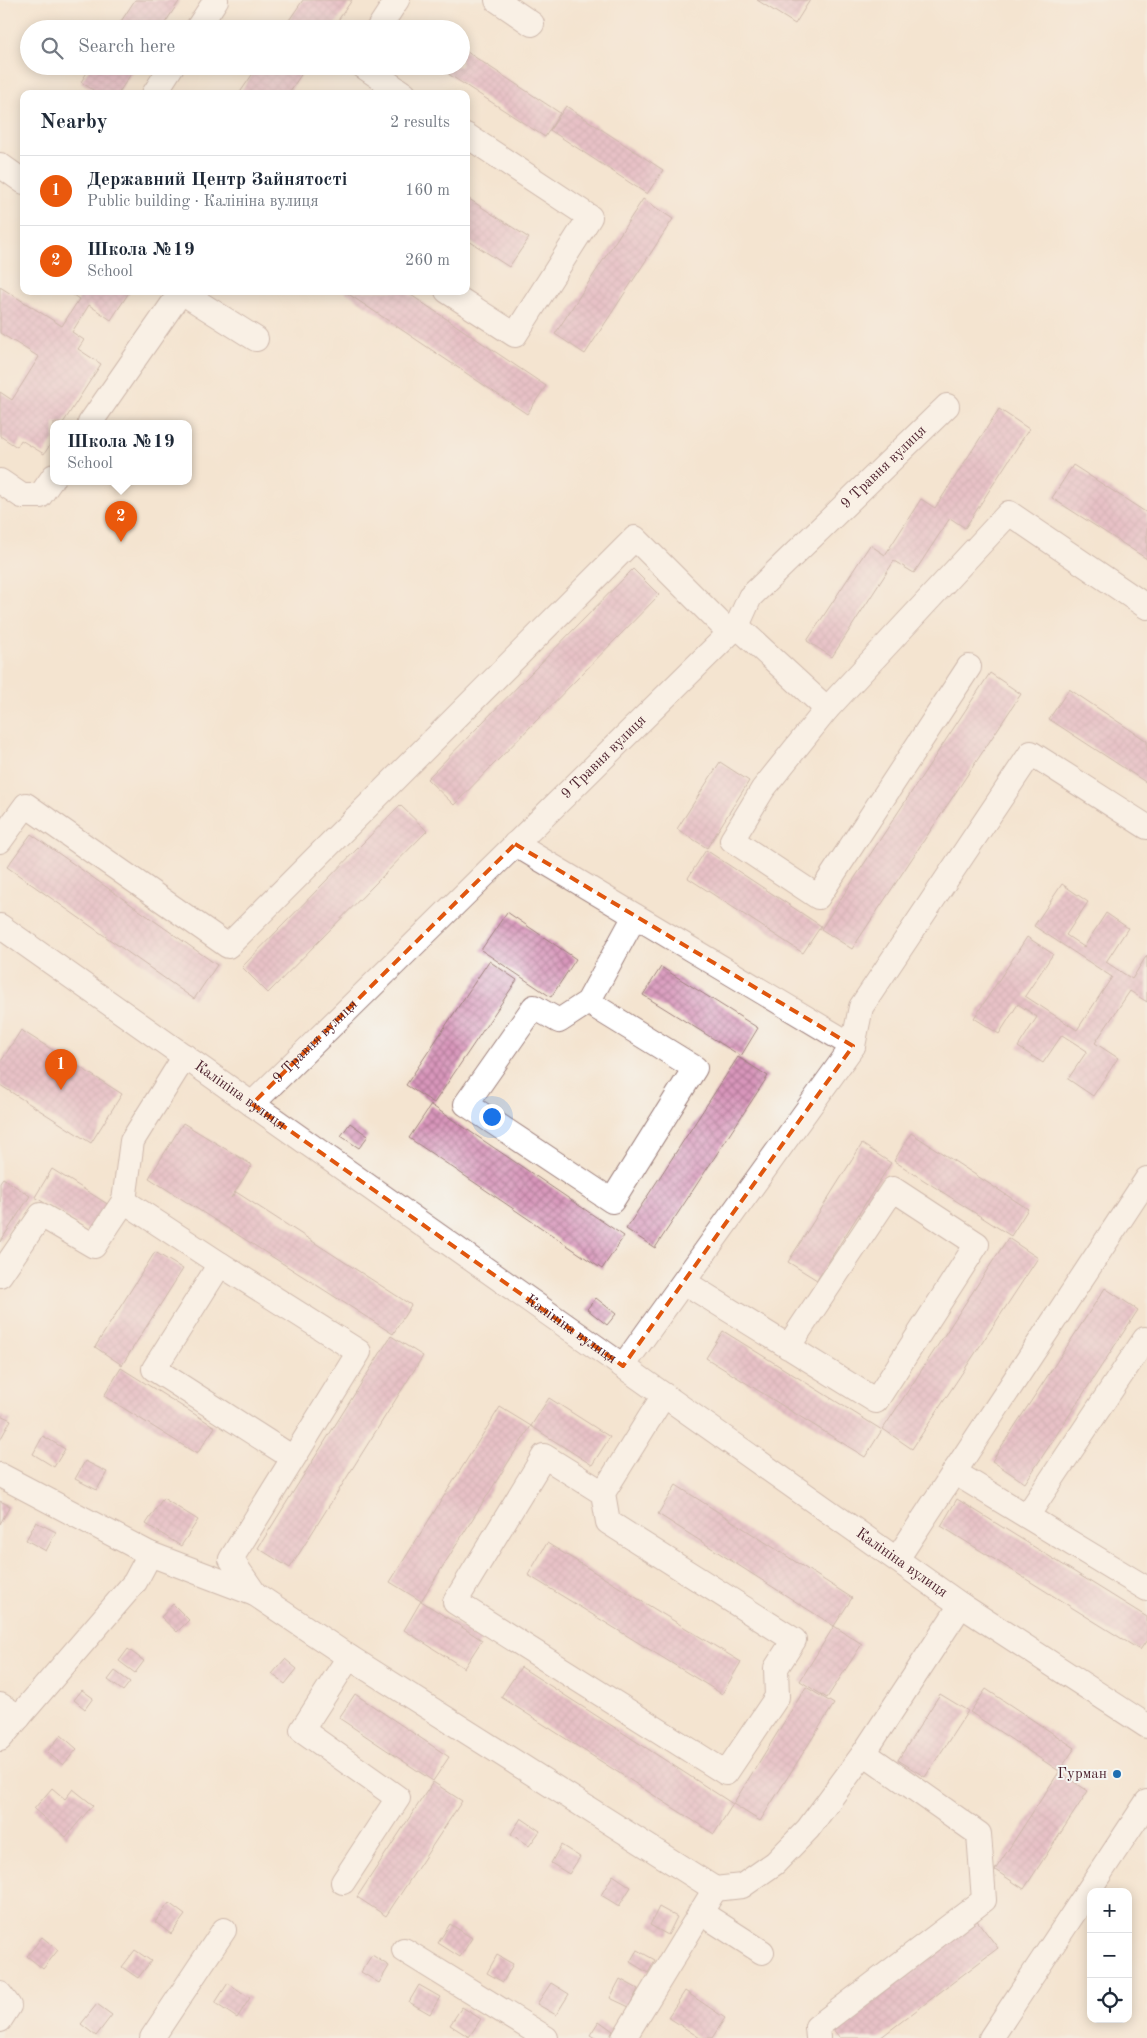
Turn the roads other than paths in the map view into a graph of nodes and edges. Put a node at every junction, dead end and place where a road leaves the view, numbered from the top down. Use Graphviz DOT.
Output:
graph roads {
  1 [pos="216,0"];
  2 [pos="397,0"];
  3 [pos="496,0"];
  4 [pos="203,20"];
  5 [pos="384,20"];
  6 [pos="532,24"];
  7 [pos="166,75"];
  8 [pos="376,75"];
  9 [pos="157,90"];
  10 [pos="398,90"];
  11 [pos="470,138"];
  12 [pos="0,165"];
  13 [pos="20,179"];
  14 [pos="178,295"];
  15 [pos="185,295"];
  16 [pos="453,295"];
  17 [pos="256,339"];
  18 [pos="947,406"];
  19 [pos="92,420"];
  20 [pos="0,481"];
  21 [pos="50,482"];
  22 [pos="1147,607"];
  23 [pos="733,629"];
  24 [pos="969,667"];
  25 [pos="827,709"];
  26 [pos="1147,827"];
  27 [pos="0,841"];
  28 [pos="515,844"];
  29 [pos="635,916"];
  30 [pos="0,926"];
  31 [pos="588,1002"];
  32 [pos="853,1046"];
  33 [pos="185,1056"];
  34 [pos="252,1104"];
  35 [pos="1147,1179"];
  36 [pos="124,1201"];
  37 [pos="220,1264"];
  38 [pos="0,1275"];
  39 [pos="684,1282"];
  40 [pos="1147,1341"];
  41 [pos="788,1347"];
  42 [pos="623,1366"];
  43 [pos="664,1395"];
  44 [pos="293,1458"];
  45 [pos="954,1472"];
  46 [pos="0,1475"];
  47 [pos="604,1493"];
  48 [pos="1028,1516"];
  49 [pos="150,1554"];
  50 [pos="896,1559"];
  51 [pos="1147,1589"];
  52 [pos="255,1594"];
  53 [pos="961,1606"];
  54 [pos="349,1657"];
  55 [pos="10,1711"];
  56 [pos="1147,1726"];
  57 [pos="0,1739"];
  58 [pos="864,1753"];
  59 [pos="1147,1802"];
  60 [pos="343,1882"];
  61 [pos="715,1889"];
  62 [pos="700,1912"];
  63 [pos="224,1930"];
  64 [pos="404,1950"];
  65 [pos="762,1952"];
  66 [pos="0,1994"];
  67 [pos="0,2020"];
  68 [pos="998,2035"];
  69 [pos="152,2038"];
  70 [pos="546,2038"];
  71 [pos="624,2038"];
  72 [pos="818,2038"];
  1 -- 4 [label="street"];
  2 -- 5 [label="street"];
  3 -- 6 [label="street"];
  7 -- 9 [label="street"];
  8 -- 10 [label="street"];
  11 -- 16 [label="street"];
  12 -- 13 [label="street"];
  14 -- 19 [label="street"];
  15 -- 17 [label="street"];
  18 -- 23 [label="street, 9 Травня вулиця"];
  20 -- 21 [label="street"];
  22 -- 25 [label="street"];
  23 -- 25 [label="street"];
  23 -- 27 [label="street"];
  23 -- 28 [label="street, 9 Травня вулиця"];
  24 -- 25 [label="street"];
  26 -- 32 [label="street"];
  28 -- 29 [label="street"];
  28 -- 34 [label="street, 9 Травня вулиця"];
  29 -- 31 [label="street"];
  29 -- 32 [label="street"];
  30 -- 33 [label="street, Калініна вулиця"];
  31 -- 31 [label="street"];
  32 -- 39 [label="street"];
  33 -- 34 [label="street, Калініна вулиця"];
  33 -- 36 [label="street"];
  34 -- 42 [label="street, Калініна вулиця"];
  35 -- 45 [label="street"];
  36 -- 37 [label="street"];
  36 -- 38 [label="street"];
  37 -- 44 [label="street"];
  37 -- 44 [label="street"];
  39 -- 41 [label="street"];
  39 -- 42 [label="street"];
  40 -- 48 [label="street"];
  41 -- 41 [label="street"];
  42 -- 43 [label="street, Калініна вулиця"];
  43 -- 47 [label="street"];
  43 -- 50 [label="street, Калініна вулиця"];
  44 -- 52 [label="street"];
  45 -- 48 [label="street"];
  45 -- 50 [label="street"];
  46 -- 49 [label="street"];
  47 -- 47 [label="street"];
  48 -- 51 [label="street"];
  49 -- 52 [label="street"];
  49 -- 55 [label="street"];
  50 -- 53 [label="street, Калініна вулиця"];
  52 -- 54 [label="street"];
  53 -- 56 [label="street, Калініна вулиця"];
  53 -- 58 [label="street"];
  54 -- 60 [label="street"];
  54 -- 61 [label="street"];
  55 -- 57 [label="street"];
  58 -- 61 [label="street"];
  58 -- 72 [label="street"];
  59 -- 68 [label="street"];
  61 -- 62 [label="street"];
  62 -- 65 [label="street"];
  62 -- 71 [label="street"];
  63 -- 69 [label="street"];
  64 -- 70 [label="street"];
  66 -- 67 [label="street"];
}
